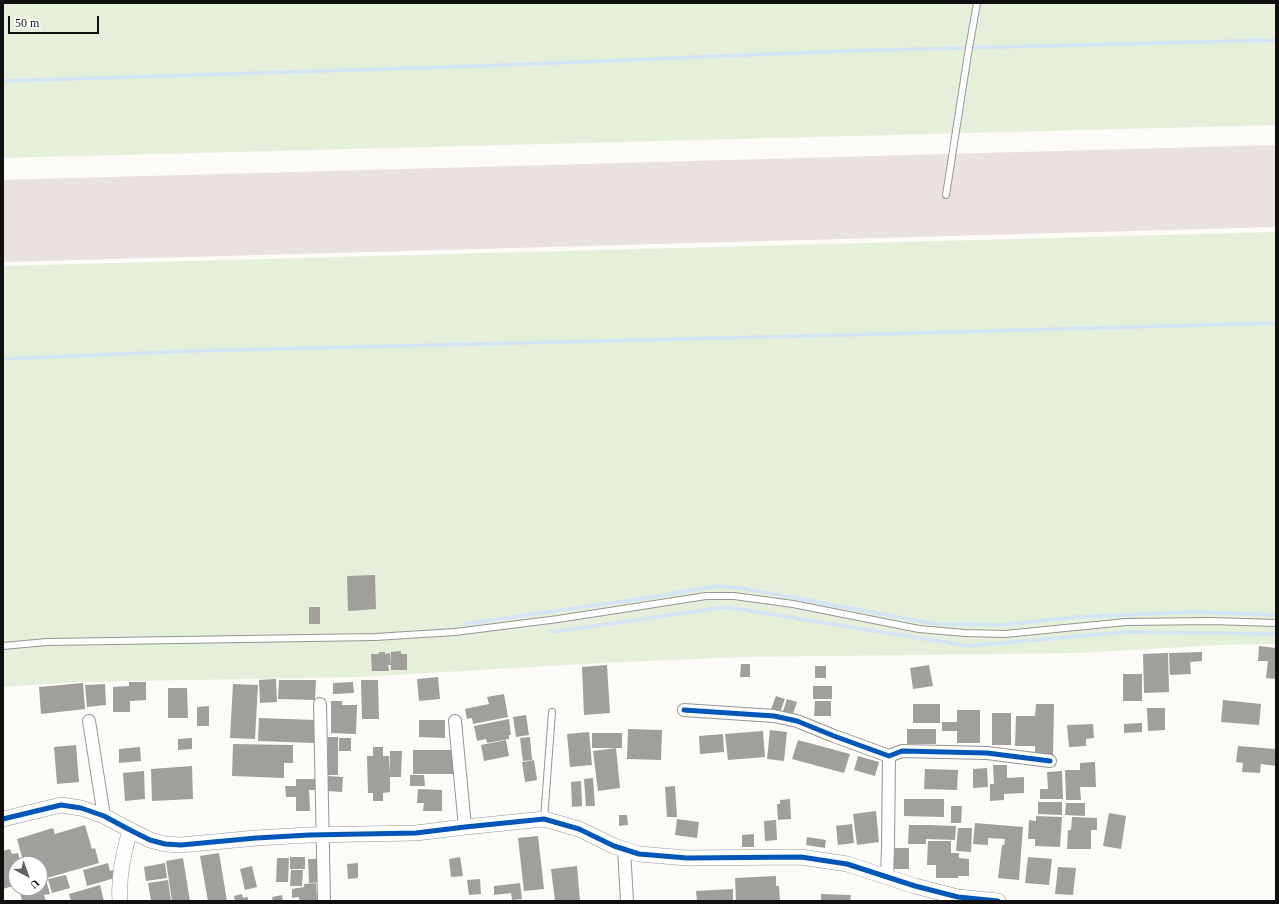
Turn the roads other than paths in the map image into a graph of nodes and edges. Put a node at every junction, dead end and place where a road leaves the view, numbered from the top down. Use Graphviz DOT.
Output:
graph roads {
  1 [pos="977,3"];
  2 [pos="946,195"];
  3 [pos="1276,623"];
  4 [pos="3,646"];
  5 [pos="320,704"];
  6 [pos="684,710"];
  7 [pos="552,712"];
  8 [pos="89,721"];
  9 [pos="455,721"];
  10 [pos="889,756"];
  11 [pos="1050,761"];
  12 [pos="104,816"];
  13 [pos="3,819"];
  14 [pos="544,820"];
  15 [pos="465,827"];
  16 [pos="130,830"];
  17 [pos="322,835"];
  18 [pos="624,849"];
  19 [pos="887,877"];
  20 [pos="120,901"];
  21 [pos="324,901"];
  22 [pos="627,901"];
  23 [pos="989,901"];
  1 -- 2 [label="lane"];
  3 -- 4 [label="lane"];
  5 -- 17 [label="street"];
  6 -- 10 [label="street"];
  7 -- 14 [label="lane"];
  8 -- 12 [label="street"];
  9 -- 15 [label="street"];
  10 -- 11 [label="street"];
  10 -- 19 [label="street"];
  12 -- 13 [label="street"];
  12 -- 16 [label="street"];
  14 -- 15 [label="street"];
  14 -- 18 [label="street"];
  15 -- 17 [label="street"];
  16 -- 17 [label="street"];
  16 -- 20 [label="street"];
  17 -- 21 [label="street"];
  18 -- 19 [label="street"];
  18 -- 22 [label="street"];
  19 -- 23 [label="street"];
}
